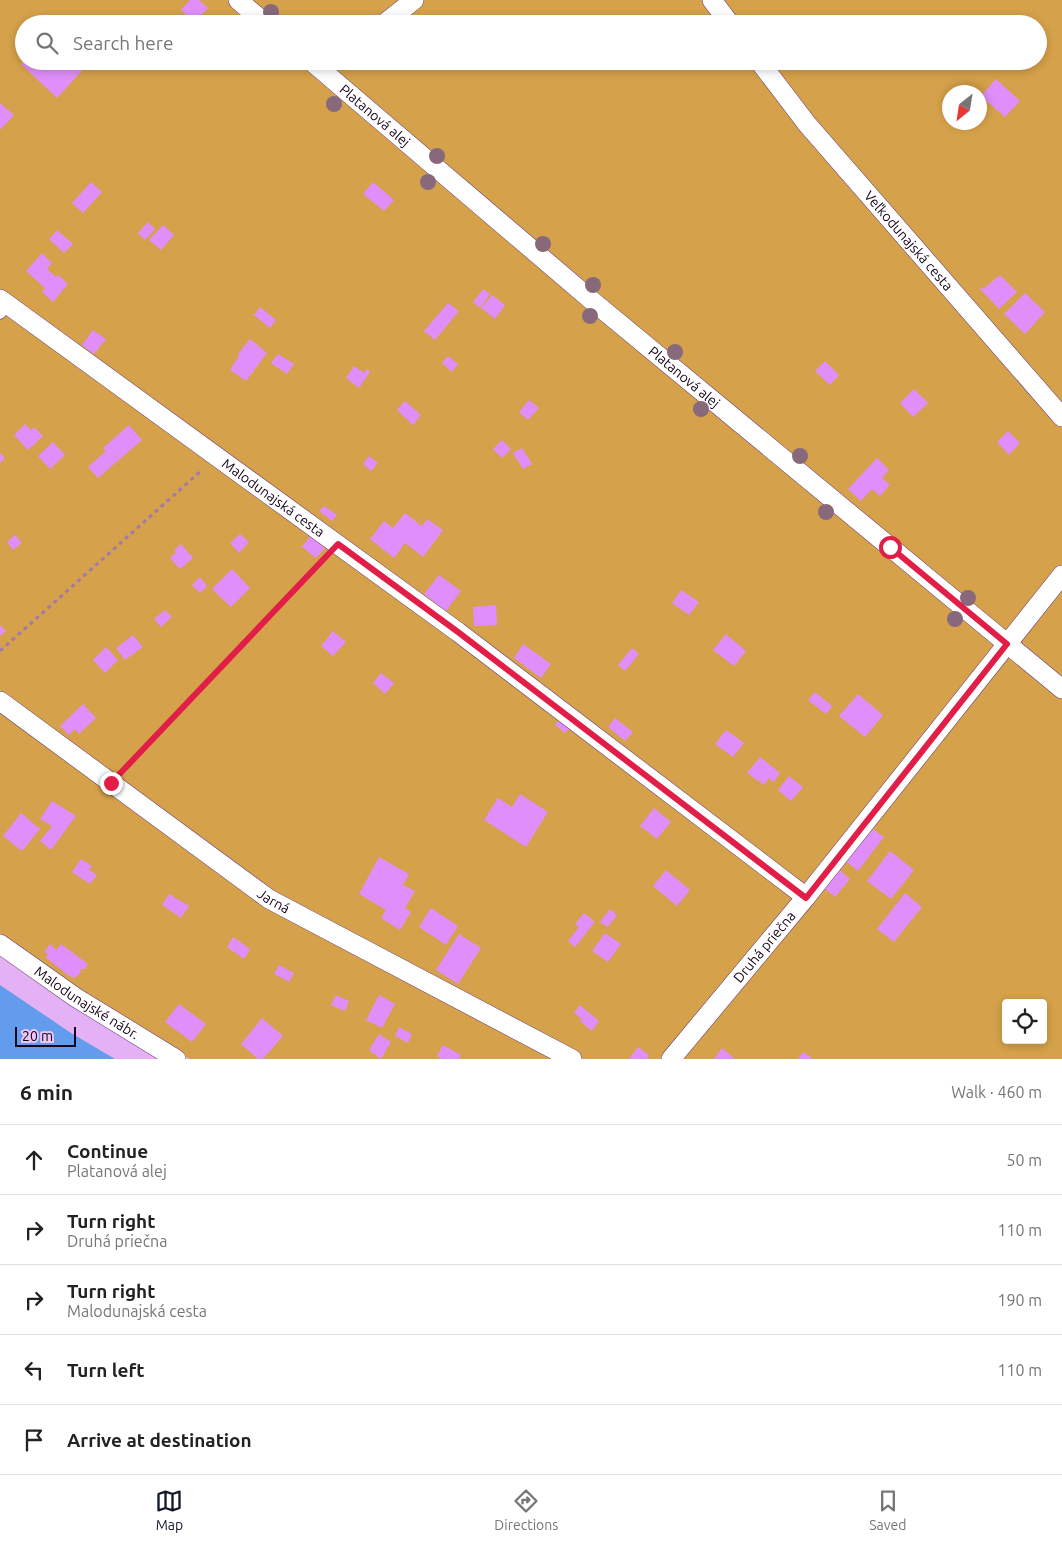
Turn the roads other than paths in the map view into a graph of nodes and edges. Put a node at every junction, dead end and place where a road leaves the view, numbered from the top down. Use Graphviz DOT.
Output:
graph roads {
  1 [pos="238,0"];
  2 [pos="414,0"];
  3 [pos="712,0"];
  4 [pos="256,15"];
  5 [pos="395,15"];
  6 [pos="723,15"];
  7 [pos="330,70"];
  8 [pos="766,70"];
  9 [pos="3,306"];
  10 [pos="1062,417"];
  11 [pos="1062,575"];
  12 [pos="1007,644"];
  13 [pos="1062,689"];
  14 [pos="0,701"];
  15 [pos="806,898"];
  16 [pos="0,944"];
  17 [pos="176,1059"];
  18 [pos="572,1059"];
  19 [pos="671,1059"];
  1 -- 4 [label="street"];
  2 -- 5 [label="street"];
  3 -- 6 [label="street"];
  7 -- 12 [label="street, Platanová alej"];
  8 -- 10 [label="street, Veľkodunajská cesta"];
  9 -- 15 [label="street, Malodunajská cesta"];
  11 -- 12 [label="street, Druhá priečna"];
  12 -- 13 [label="street, Platanová alej"];
  12 -- 15 [label="street, Druhá priečna"];
  14 -- 18 [label="street, Jarná"];
  15 -- 19 [label="street, Druhá priečna"];
  16 -- 17 [label="street, Malodunajské nábr."];
}
